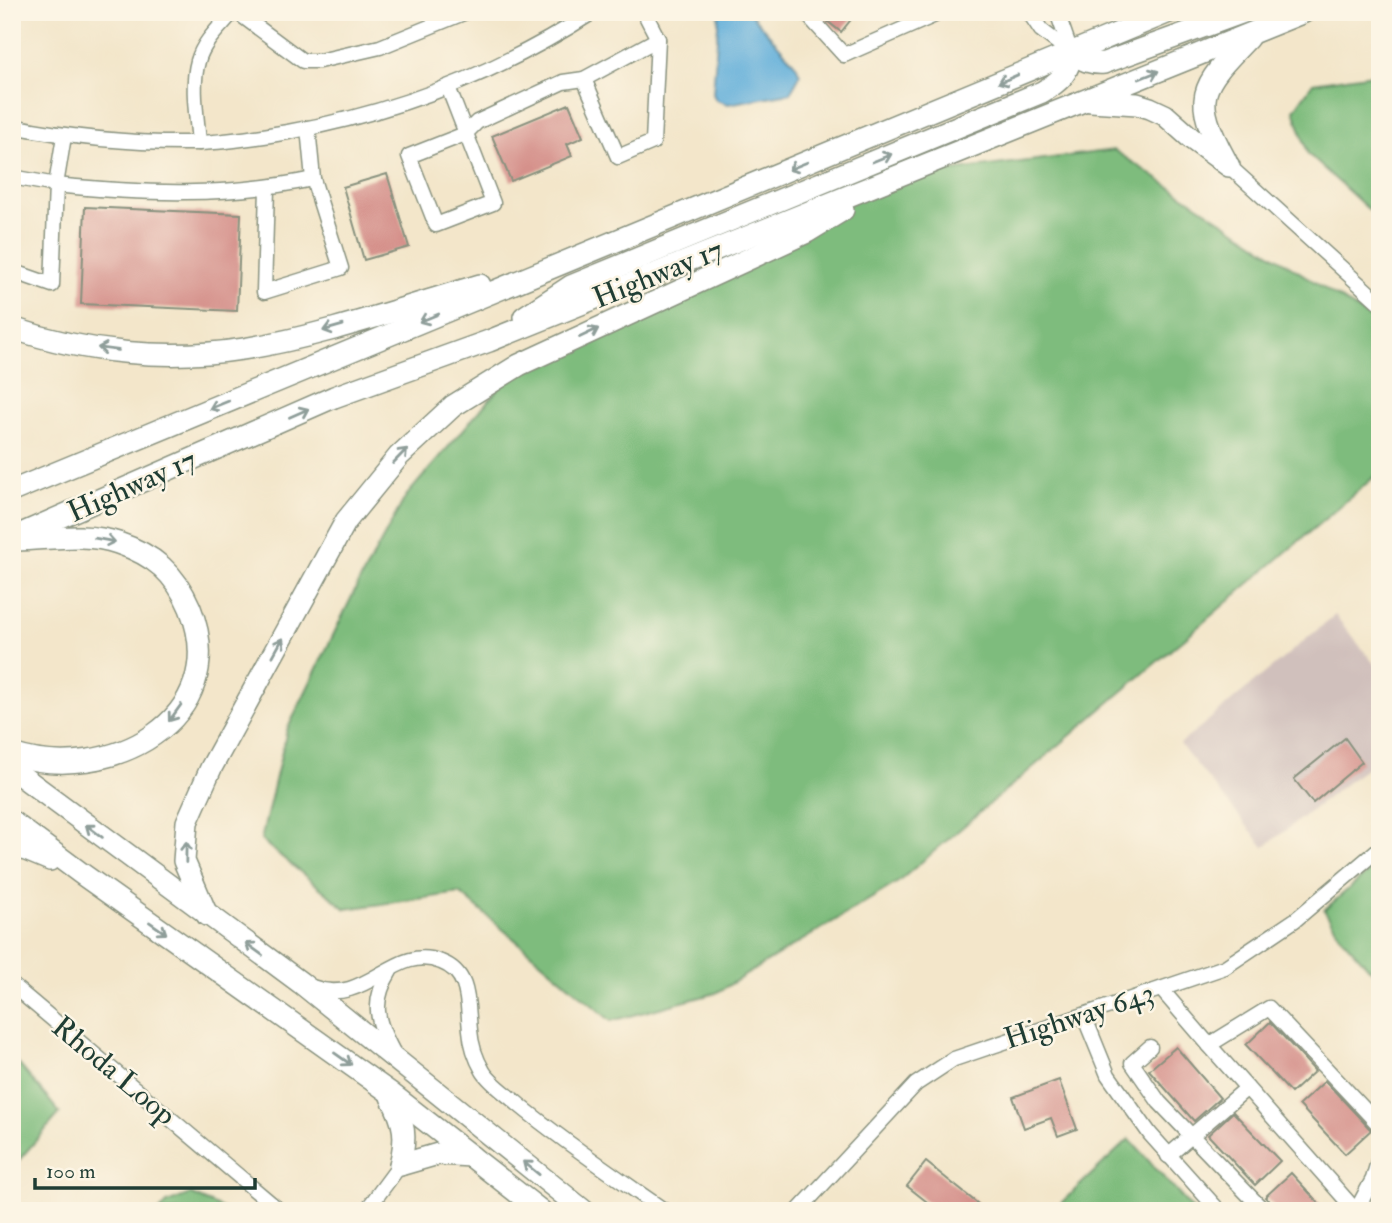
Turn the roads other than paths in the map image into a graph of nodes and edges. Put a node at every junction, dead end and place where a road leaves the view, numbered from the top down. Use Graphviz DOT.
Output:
graph roads {
  1 [pos="235,12"];
  2 [pos="466,12"];
  3 [pos="593,12"];
  4 [pos="644,12"];
  5 [pos="805,12"];
  6 [pos="933,12"];
  7 [pos="1030,12"];
  8 [pos="1057,12"];
  9 [pos="1169,12"];
  10 [pos="1244,12"];
  11 [pos="1304,12"];
  12 [pos="1253,33"];
  13 [pos="657,39"];
  14 [pos="1071,53"];
  15 [pos="584,79"];
  16 [pos="448,88"];
  17 [pos="1086,100"];
  18 [pos="12,126"];
  19 [pos="308,128"];
  20 [pos="466,134"];
  21 [pos="64,136"];
  22 [pos="199,143"];
  23 [pos="1229,166"];
  24 [pos="12,177"];
  25 [pos="894,178"];
  26 [pos="313,179"];
  27 [pos="56,185"];
  28 [pos="267,188"];
  29 [pos="586,253"];
  30 [pos="12,271"];
  31 [pos="1380,303"];
  32 [pos="12,328"];
  33 [pos="488,341"];
  34 [pos="12,491"];
  35 [pos="12,539"];
  36 [pos="12,754"];
  37 [pos="12,769"];
  38 [pos="12,822"];
  39 [pos="12,848"];
  40 [pos="1380,848"];
  41 [pos="82,874"];
  42 [pos="207,915"];
  43 [pos="392,968"];
  44 [pos="301,983"];
  45 [pos="12,985"];
  46 [pos="1161,989"];
  47 [pos="1084,1016"];
  48 [pos="1209,1045"];
  49 [pos="1150,1047"];
  50 [pos="397,1060"];
  51 [pos="1247,1088"];
  52 [pos="389,1092"];
  53 [pos="1380,1126"];
  54 [pos="1193,1136"];
  55 [pos="1380,1155"];
  56 [pos="471,1156"];
  57 [pos="1168,1156"];
  58 [pos="400,1165"];
  59 [pos="280,1211"];
  60 [pos="366,1211"];
  61 [pos="541,1211"];
  62 [pos="584,1211"];
  63 [pos="665,1211"];
  64 [pos="798,1211"];
  65 [pos="1219,1211"];
  66 [pos="1264,1211"];
  67 [pos="1356,1211"];
  1 -- 2 [label="street"];
  1 -- 22 [label="street"];
  3 -- 16 [label="street"];
  4 -- 13 [label="street"];
  5 -- 6 [label="street"];
  7 -- 14 [label="street"];
  8 -- 14 [label="street"];
  9 -- 14 [label="highway, Highway 17"];
  10 -- 14 [label="highway"];
  11 -- 12 [label="highway, Highway 17"];
  17 -- 12 [label="highway, Highway 17, one-way"];
  12 -- 23 [label="highway"];
  13 -- 15 [label="street"];
  13 -- 15 [label="street"];
  14 -- 29 [label="highway, Highway 17, one-way"];
  33 -- 14 [label="highway, one-way"];
  15 -- 20 [label="street"];
  16 -- 19 [label="street"];
  16 -- 20 [label="street"];
  17 -- 23 [label="highway"];
  17 -- 25 [label="highway, Highway 17"];
  18 -- 21 [label="street"];
  19 -- 22 [label="street"];
  19 -- 26 [label="street"];
  20 -- 20 [label="street"];
  21 -- 22 [label="street"];
  21 -- 27 [label="street"];
  23 -- 31 [label="street"];
  24 -- 27 [label="street"];
  25 -- 33 [label="highway, Highway 17"];
  42 -- 25 [label="highway, one-way"];
  26 -- 28 [label="street"];
  26 -- 28 [label="street"];
  27 -- 28 [label="street"];
  27 -- 30 [label="street"];
  29 -- 32 [label="highway, one-way"];
  29 -- 34 [label="highway, Highway 17, one-way"];
  35 -- 33 [label="highway, Highway 17, one-way"];
  35 -- 36 [label="highway, one-way"];
  42 -- 37 [label="highway, one-way"];
  38 -- 41 [label="highway"];
  39 -- 41 [label="highway"];
  40 -- 46 [label="street, Highway 643"];
  41 -- 52 [label="highway, one-way"];
  44 -- 42 [label="highway, one-way"];
  43 -- 44 [label="street"];
  43 -- 50 [label="street"];
  43 -- 63 [label="street"];
  44 -- 50 [label="highway"];
  45 -- 59 [label="street, Rhoda Loop"];
  46 -- 47 [label="street, Highway 643"];
  46 -- 48 [label="street"];
  47 -- 57 [label="street"];
  47 -- 64 [label="street, Highway 643"];
  48 -- 51 [label="street"];
  48 -- 53 [label="street"];
  49 -- 54 [label="street"];
  62 -- 50 [label="highway, one-way"];
  51 -- 54 [label="street"];
  51 -- 67 [label="street"];
  52 -- 56 [label="highway"];
  52 -- 58 [label="highway"];
  54 -- 57 [label="street"];
  54 -- 66 [label="street"];
  55 -- 67 [label="street"];
  56 -- 58 [label="highway"];
  56 -- 61 [label="highway"];
  57 -- 65 [label="street"];
  58 -- 60 [label="street"];
}
